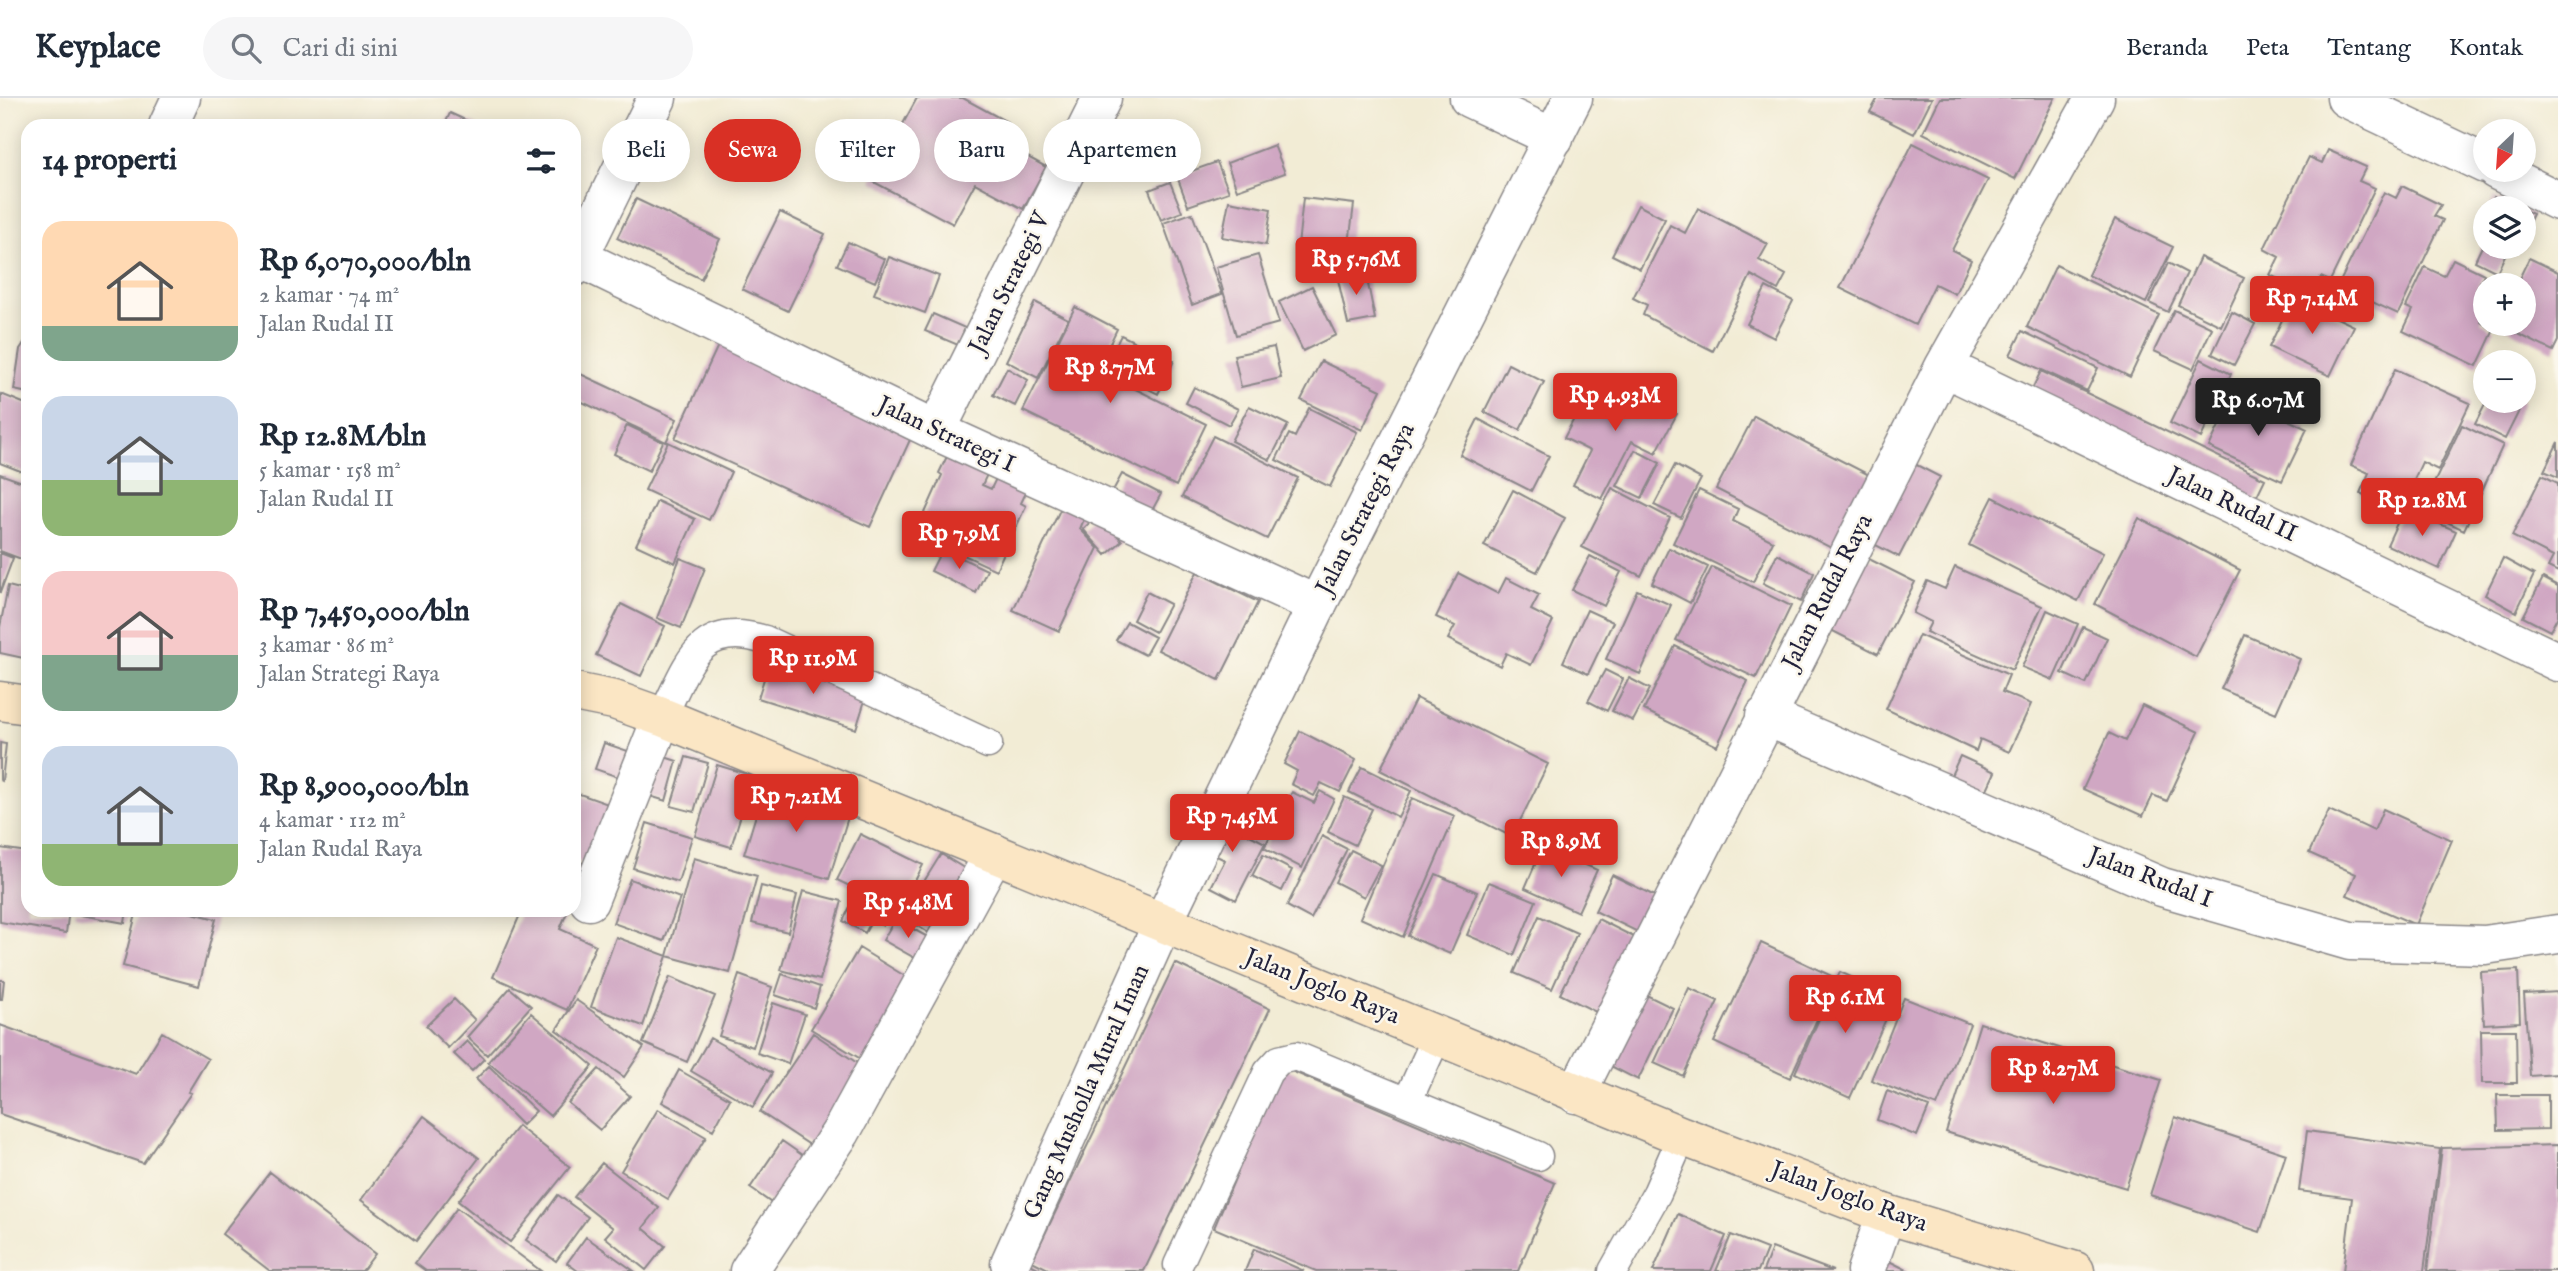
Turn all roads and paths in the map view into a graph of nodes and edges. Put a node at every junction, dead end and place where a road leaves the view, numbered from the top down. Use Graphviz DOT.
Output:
graph roads {
  1 [pos="181,98"];
  2 [pos="657,98"];
  3 [pos="1102,98"];
  4 [pos="1469,98"];
  5 [pos="1573,98"];
  6 [pos="2095,98"];
  7 [pos="2346,98"];
  8 [pos="171,119"];
  9 [pos="1547,135"];
  10 [pos="2473,158"];
  11 [pos="2520,182"];
  12 [pos="2558,201"];
  13 [pos="581,252"];
  14 [pos="581,264"];
  15 [pos="1944,367"];
  16 [pos="936,431"];
  17 [pos="1317,605"];
  18 [pos="2558,662"];
  19 [pos="581,693"];
  20 [pos="0,701"];
  21 [pos="21,704"];
  22 [pos="1765,716"];
  23 [pos="662,717"];
  24 [pos="988,744"];
  25 [pos="994,853"];
  26 [pos="589,901"];
  27 [pos="1163,922"];
  28 [pos="2558,934"];
  29 [pos="1438,1034"];
  30 [pos="1576,1094"];
  31 [pos="1408,1100"];
  32 [pos="1682,1136"];
  33 [pos="1538,1156"];
  34 [pos="1886,1214"];
  35 [pos="1010,1263"];
  36 [pos="1178,1265"];
  37 [pos="749,1271"];
  38 [pos="1613,1271"];
  39 [pos="1866,1271"];
  40 [pos="2075,1271"];
  1 -- 8 [label="street"];
  2 -- 13 [label="street"];
  3 -- 16 [label="street, Jalan Strategi V"];
  4 -- 9 [label="street"];
  5 -- 9 [label="street, Jalan Strategi Raya"];
  6 -- 15 [label="street, Jalan Rudal Raya"];
  7 -- 10 [label="street"];
  9 -- 17 [label="street, Jalan Strategi Raya"];
  11 -- 12 [label="street"];
  14 -- 16 [label="street, Jalan Strategi I"];
  15 -- 18 [label="street, Jalan Rudal II"];
  15 -- 22 [label="street, Jalan Rudal Raya"];
  16 -- 17 [label="street, Jalan Strategi I"];
  17 -- 27 [label="street, Jalan Strategi Raya"];
  19 -- 23 [label="main road, Jalan Joglo Raya"];
  20 -- 21 [label="main road"];
  22 -- 28 [label="street, Jalan Rudal I"];
  22 -- 30 [label="street, Jalan Rudal Raya"];
  23 -- 24 [label="lane"];
  23 -- 25 [label="main road, Jalan Joglo Raya"];
  23 -- 26 [label="street"];
  25 -- 27 [label="main road, Jalan Joglo Raya"];
  25 -- 37 [label="street"];
  27 -- 29 [label="main road, Jalan Joglo Raya"];
  27 -- 35 [label="street, Gang Musholla Mural Iman"];
  29 -- 30 [label="main road, Jalan Joglo Raya"];
  29 -- 31 [label="lane"];
  30 -- 32 [label="main road, Jalan Joglo Raya"];
  31 -- 33 [label="lane"];
  31 -- 36 [label="lane"];
  32 -- 34 [label="main road, Jalan Joglo Raya"];
  32 -- 38 [label="lane"];
  34 -- 39 [label="street"];
  34 -- 40 [label="main road, Jalan Joglo Raya"];
}
